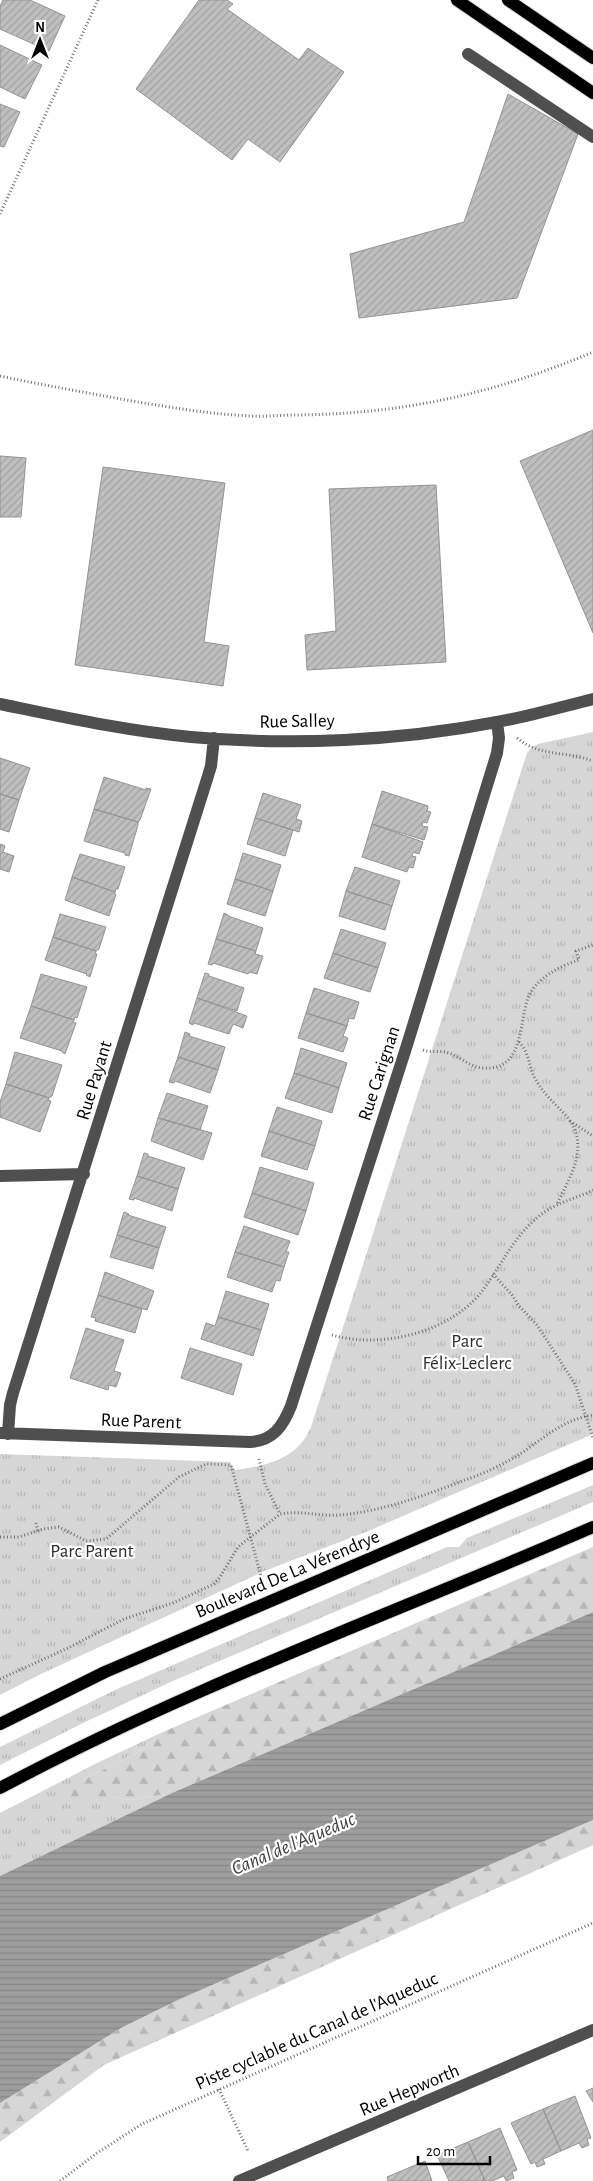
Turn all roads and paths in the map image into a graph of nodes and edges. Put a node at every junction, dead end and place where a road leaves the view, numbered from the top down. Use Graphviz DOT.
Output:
graph roads {
  1 [pos="98,0"];
  2 [pos="457,0"];
  3 [pos="508,0"];
  4 [pos="468,54"];
  5 [pos="593,58"];
  6 [pos="593,93"];
  7 [pos="593,137"];
  8 [pos="0,214"];
  9 [pos="593,352"];
  10 [pos="0,376"];
  11 [pos="593,699"];
  12 [pos="0,704"];
  13 [pos="497,722"];
  14 [pos="214,738"];
  15 [pos="528,747"];
  16 [pos="593,761"];
  17 [pos="593,945"];
  18 [pos="519,1042"];
  19 [pos="429,1052"];
  20 [pos="570,1120"];
  21 [pos="593,1136"];
  22 [pos="84,1174"];
  23 [pos="0,1176"];
  24 [pos="593,1190"];
  25 [pos="557,1205"];
  26 [pos="493,1274"];
  27 [pos="337,1336"];
  28 [pos="593,1415"];
  29 [pos="584,1416"];
  30 [pos="277,1432"];
  31 [pos="4,1434"];
  32 [pos="593,1438"];
  33 [pos="593,1463"];
  34 [pos="260,1465"];
  35 [pos="280,1514"];
  36 [pos="36,1523"];
  37 [pos="593,1527"];
  38 [pos="38,1531"];
  39 [pos="0,1536"];
  40 [pos="250,1537"];
  41 [pos="262,1580"];
  42 [pos="0,1679"];
  43 [pos="0,1724"];
  44 [pos="0,1788"];
  45 [pos="593,1923"];
  46 [pos="593,2030"];
  47 [pos="219,2089"];
  48 [pos="248,2151"];
  49 [pos="60,2181"];
  50 [pos="239,2181"];
  1 -- 8 [label="path"];
  2 -- 6 [label="main road"];
  3 -- 5 [label="main road"];
  4 -- 7 [label="street"];
  9 -- 10 [label="path"];
  11 -- 13 [label="street, Rue Salley"];
  12 -- 14 [label="street, Rue Salley"];
  13 -- 14 [label="street, Rue Salley"];
  13 -- 30 [label="street, Rue Carignan"];
  14 -- 22 [label="street, Rue Payant"];
  15 -- 16 [label="path"];
  17 -- 18 [label="path"];
  18 -- 19 [label="path"];
  18 -- 20 [label="path"];
  20 -- 21 [label="path"];
  20 -- 25 [label="path"];
  22 -- 23 [label="street"];
  22 -- 31 [label="street, Rue Payant"];
  24 -- 25 [label="path"];
  25 -- 26 [label="path"];
  26 -- 27 [label="path"];
  26 -- 29 [label="path"];
  28 -- 29 [label="path"];
  29 -- 32 [label="path"];
  29 -- 35 [label="path"];
  30 -- 31 [label="street, Rue Parent"];
  33 -- 43 [label="main road, Boulevard De La Vérendrye"];
  34 -- 35 [label="path"];
  35 -- 40 [label="path"];
  36 -- 38 [label="path"];
  37 -- 44 [label="main road"];
  38 -- 39 [label="path"];
  38 -- 40 [label="path"];
  40 -- 41 [label="path"];
  40 -- 42 [label="path"];
  45 -- 47 [label="path, Piste cyclable du Canal de l'Aqueduc"];
  46 -- 50 [label="street, Rue Hepworth"];
  47 -- 48 [label="path"];
  47 -- 49 [label="path, Piste cyclable du Canal de l'Aqueduc"];
}
